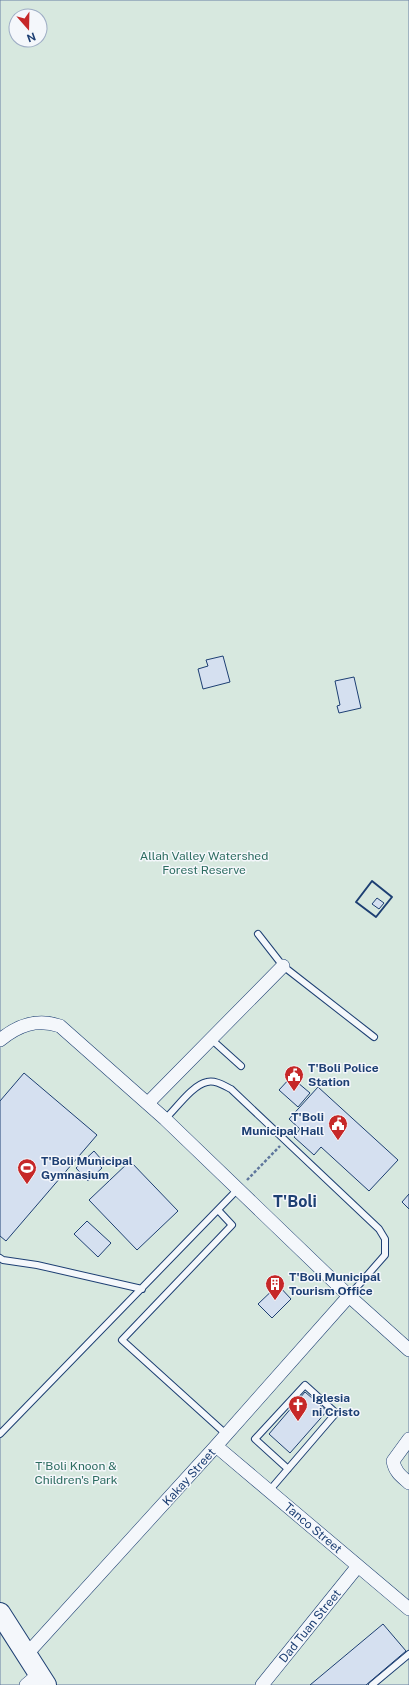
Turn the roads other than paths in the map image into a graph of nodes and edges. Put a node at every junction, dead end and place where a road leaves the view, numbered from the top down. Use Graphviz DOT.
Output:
graph roads {
  1 [pos="258,934"];
  2 [pos="283,966"];
  3 [pos="374,1037"];
  4 [pos="0,1040"];
  5 [pos="211,1040"];
  6 [pos="240,1066"];
  7 [pos="148,1103"];
  8 [pos="165,1119"];
  9 [pos="238,1189"];
  10 [pos="218,1210"];
  11 [pos="0,1258"];
  12 [pos="142,1289"];
  13 [pos="349,1296"];
  14 [pos="409,1350"];
  15 [pos="0,1434"];
  16 [pos="227,1434"];
  17 [pos="409,1439"];
  18 [pos="216,1446"];
  19 [pos="288,1469"];
  20 [pos="409,1483"];
  21 [pos="269,1491"];
  22 [pos="358,1566"];
  23 [pos="409,1609"];
  24 [pos="0,1613"];
  25 [pos="409,1654"];
  26 [pos="26,1655"];
  27 [pos="37,1681"];
  28 [pos="262,1685"];
  29 [pos="372,1685"];
  1 -- 2 [label="lane"];
  2 -- 3 [label="lane"];
  2 -- 5 [label="street"];
  4 -- 7 [label="street"];
  5 -- 6 [label="lane"];
  5 -- 7 [label="street"];
  7 -- 8 [label="street"];
  8 -- 9 [label="street"];
  8 -- 13 [label="lane"];
  9 -- 10 [label="lane"];
  9 -- 13 [label="street"];
  10 -- 12 [label="lane"];
  10 -- 16 [label="lane"];
  11 -- 12 [label="lane"];
  12 -- 15 [label="lane"];
  13 -- 14 [label="street"];
  13 -- 16 [label="street, Kakay Street"];
  16 -- 18 [label="street, Kakay Street"];
  17 -- 20 [label="street"];
  18 -- 21 [label="street, Tanco Street"];
  18 -- 26 [label="street, Kakay Street"];
  19 -- 19 [label="lane"];
  19 -- 21 [label="lane"];
  21 -- 22 [label="street, Tanco Street"];
  22 -- 23 [label="street, Tanco Street"];
  22 -- 28 [label="street, Dad Tuan Street"];
  24 -- 26 [label="main road"];
  25 -- 29 [label="lane"];
  26 -- 27 [label="main road"];
}
